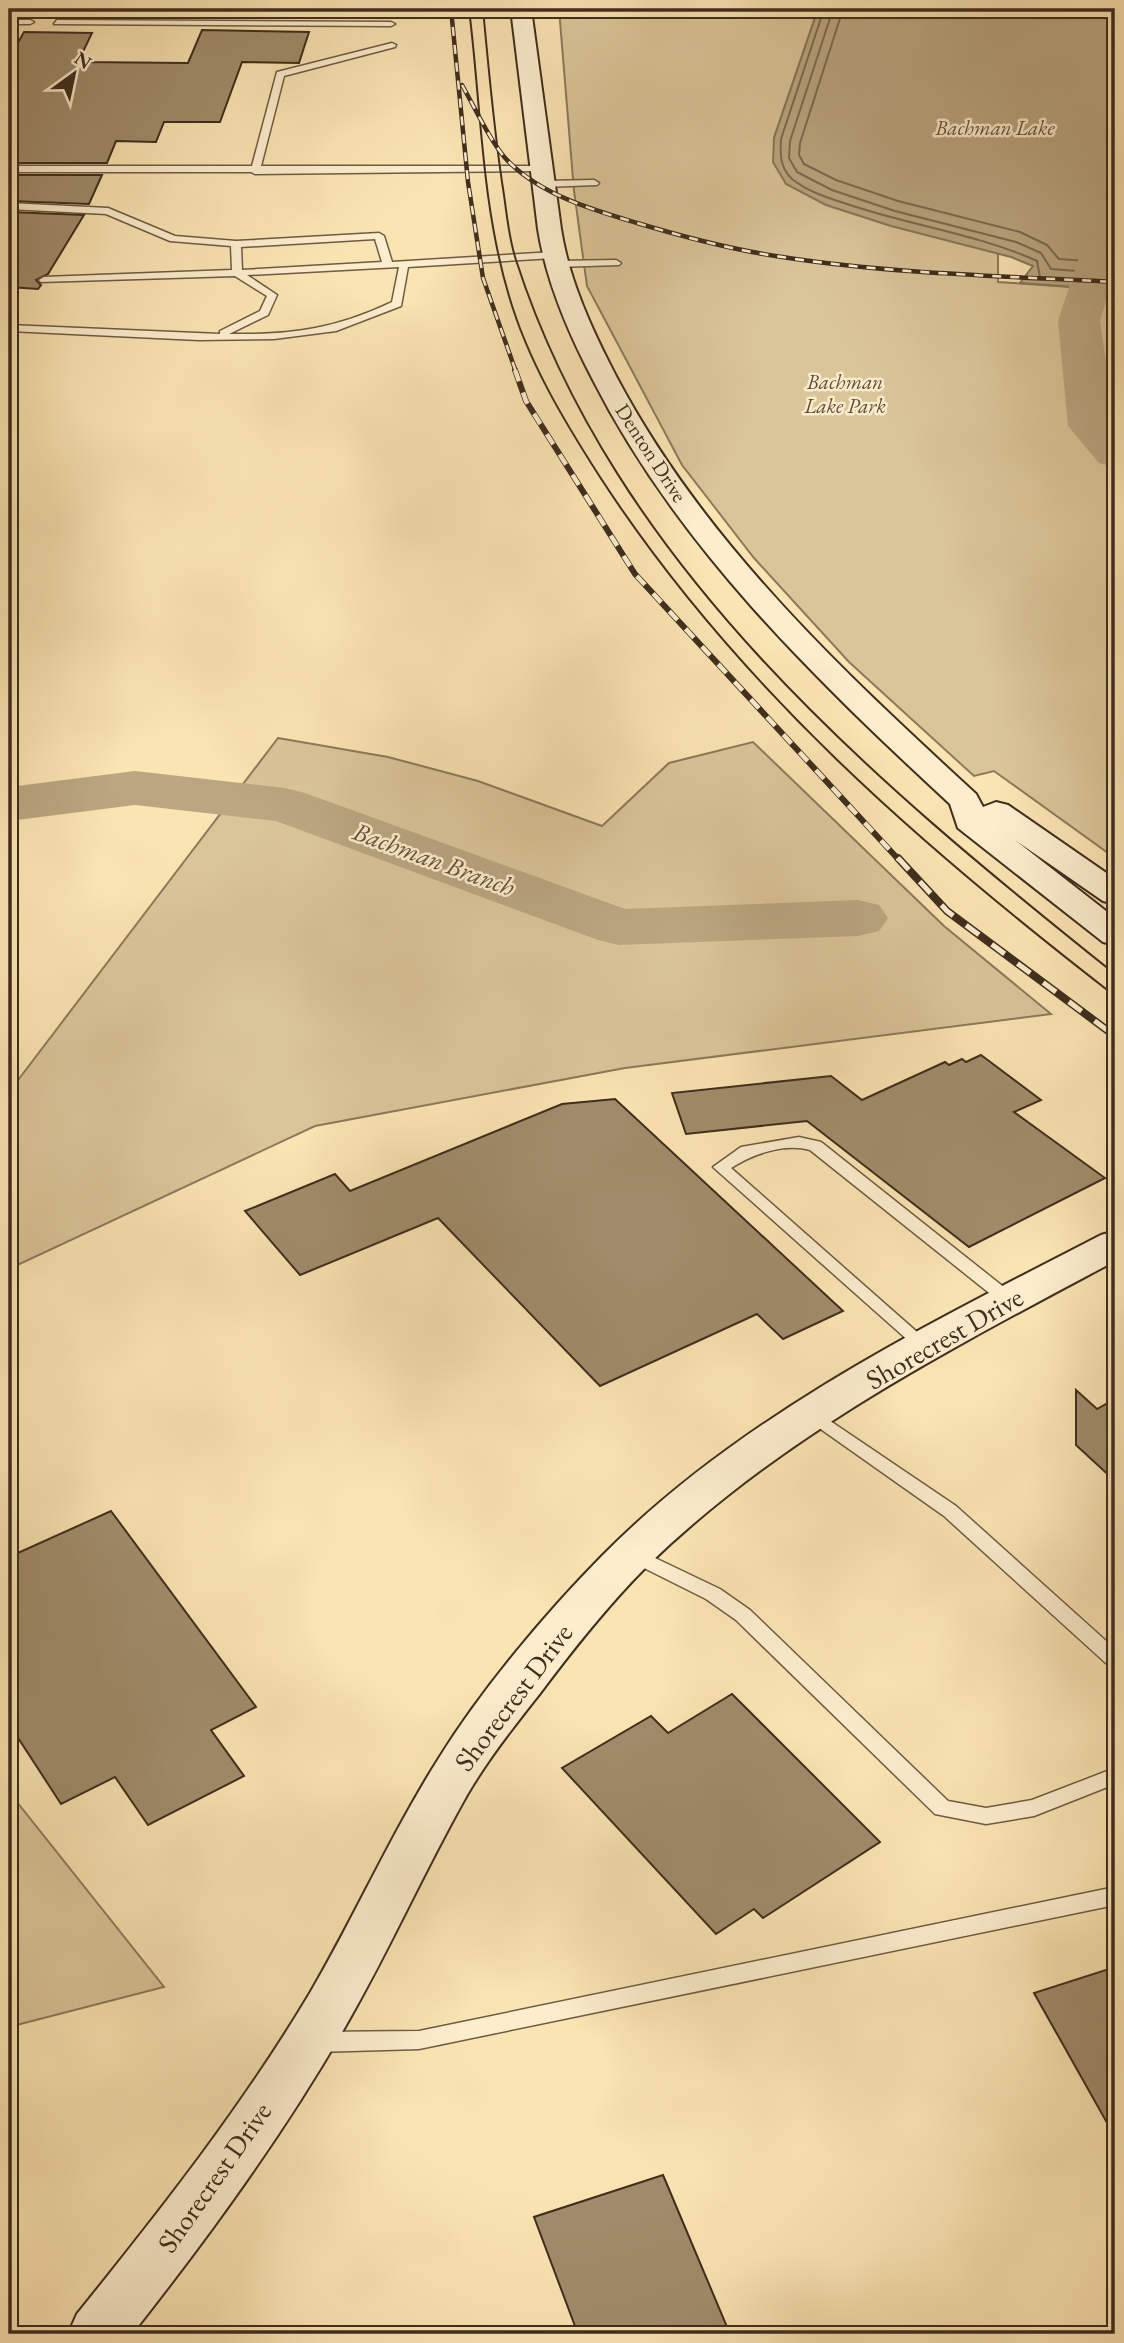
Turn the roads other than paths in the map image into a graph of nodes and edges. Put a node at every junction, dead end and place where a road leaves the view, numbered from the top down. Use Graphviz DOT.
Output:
graph roads {
  1 [pos="521,9"];
  2 [pos="9,22"];
  3 [pos="30,22"];
  4 [pos="57,22"];
  5 [pos="391,24"];
  6 [pos="392,45"];
  7 [pos="9,169"];
  8 [pos="255,171"];
  9 [pos="542,176"];
  10 [pos="594,183"];
  11 [pos="9,206"];
  12 [pos="236,244"];
  13 [pos="556,259"];
  14 [pos="615,262"];
  15 [pos="404,264"];
  16 [pos="388,265"];
  17 [pos="237,273"];
  18 [pos="44,280"];
  19 [pos="9,328"];
  20 [pos="219,336"];
  21 [pos="1109,917"];
  22 [pos="1115,1244"];
  23 [pos="1009,1300"];
  24 [pos="926,1347"];
  25 [pos="811,1415"];
  26 [pos="632,1554"];
  27 [pos="1115,1660"];
  28 [pos="1115,1776"];
  29 [pos="1115,1896"];
  30 [pos="308,2042"];
  31 [pos="97,2334"];
  1 -- 9 [label="main road, Denton Drive"];
  2 -- 3 [label="lane"];
  4 -- 5 [label="lane"];
  6 -- 8 [label="lane"];
  7 -- 8 [label="lane"];
  8 -- 9 [label="lane"];
  9 -- 10 [label="lane"];
  9 -- 13 [label="main road, Denton Drive"];
  11 -- 12 [label="lane"];
  12 -- 16 [label="lane"];
  12 -- 17 [label="lane"];
  13 -- 14 [label="lane"];
  13 -- 15 [label="lane"];
  13 -- 21 [label="main road, Denton Drive"];
  15 -- 16 [label="lane"];
  15 -- 20 [label="lane"];
  16 -- 17 [label="lane"];
  17 -- 18 [label="lane"];
  17 -- 20 [label="lane"];
  19 -- 20 [label="lane"];
  22 -- 23 [label="main road, Shorecrest Drive"];
  23 -- 24 [label="main road, Shorecrest Drive"];
  23 -- 24 [label="lane"];
  24 -- 25 [label="main road, Shorecrest Drive"];
  25 -- 26 [label="main road, Shorecrest Drive"];
  25 -- 27 [label="lane"];
  26 -- 28 [label="lane"];
  26 -- 30 [label="main road, Shorecrest Drive"];
  29 -- 30 [label="lane"];
  30 -- 31 [label="main road, Shorecrest Drive"];
}
